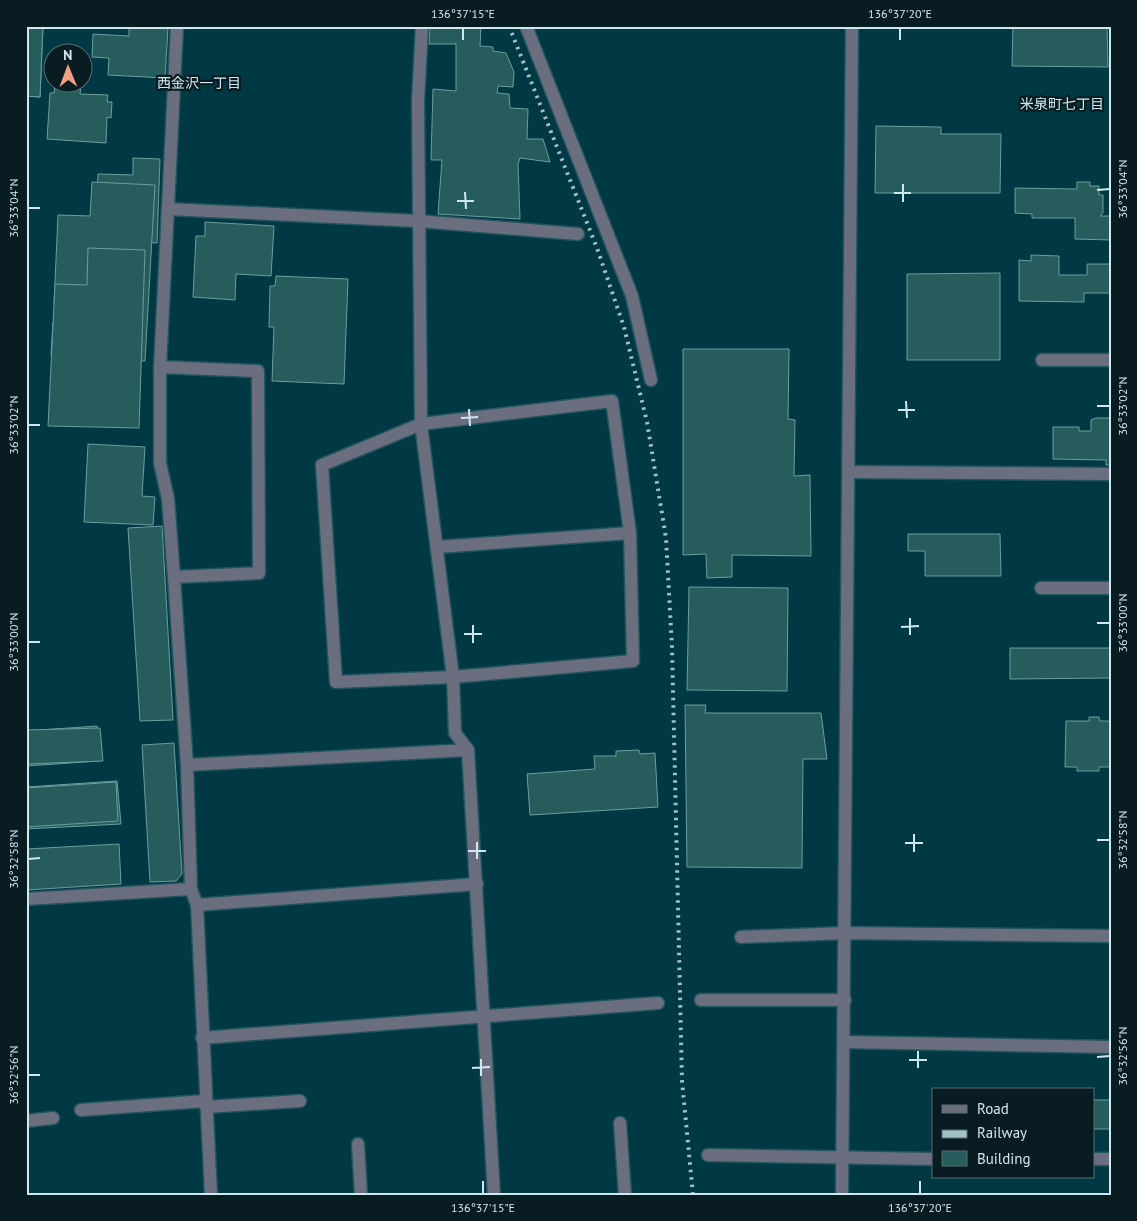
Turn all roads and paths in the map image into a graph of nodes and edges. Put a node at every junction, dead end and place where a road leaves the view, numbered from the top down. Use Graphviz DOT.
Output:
graph roads {
  1 [pos="177,26"];
  2 [pos="422,26"];
  3 [pos="526,26"];
  4 [pos="852,26"];
  5 [pos="168,210"];
  6 [pos="418,222"];
  7 [pos="578,234"];
  8 [pos="1042,360"];
  9 [pos="1111,360"];
  10 [pos="160,367"];
  11 [pos="651,380"];
  12 [pos="421,424"];
  13 [pos="850,472"];
  14 [pos="1111,474"];
  15 [pos="630,533"];
  16 [pos="437,547"];
  17 [pos="174,577"];
  18 [pos="1041,588"];
  19 [pos="1111,588"];
  20 [pos="453,677"];
  21 [pos="468,750"];
  22 [pos="187,765"];
  23 [pos="477,884"];
  24 [pos="191,889"];
  25 [pos="26,899"];
  26 [pos="197,904"];
  27 [pos="845,933"];
  28 [pos="1111,936"];
  29 [pos="741,937"];
  30 [pos="701,1000"];
  31 [pos="845,1000"];
  32 [pos="658,1003"];
  33 [pos="484,1016"];
  34 [pos="202,1038"];
  35 [pos="844,1042"];
  36 [pos="1111,1047"];
  37 [pos="300,1100"];
  38 [pos="205,1104"];
  39 [pos="81,1110"];
  40 [pos="53,1118"];
  41 [pos="26,1121"];
  42 [pos="620,1123"];
  43 [pos="358,1144"];
  44 [pos="708,1156"];
  45 [pos="843,1158"];
  46 [pos="932,1159"];
  47 [pos="1094,1159"];
  48 [pos="1111,1159"];
  49 [pos="211,1195"];
  50 [pos="361,1195"];
  51 [pos="494,1195"];
  52 [pos="625,1195"];
  53 [pos="842,1195"];
  1 -- 5 [label="street"];
  2 -- 6 [label="street"];
  3 -- 11 [label="street"];
  4 -- 13 [label="street"];
  5 -- 6 [label="street"];
  5 -- 10 [label="street"];
  6 -- 7 [label="street"];
  6 -- 12 [label="street"];
  8 -- 9 [label="street"];
  10 -- 17 [label="street"];
  10 -- 17 [label="street"];
  12 -- 15 [label="street"];
  12 -- 16 [label="street"];
  12 -- 20 [label="street"];
  13 -- 14 [label="street"];
  13 -- 27 [label="street"];
  15 -- 16 [label="street"];
  15 -- 20 [label="street"];
  16 -- 20 [label="street"];
  17 -- 22 [label="street"];
  18 -- 19 [label="street"];
  20 -- 21 [label="street"];
  21 -- 22 [label="street"];
  21 -- 23 [label="street"];
  22 -- 24 [label="street"];
  23 -- 26 [label="street"];
  23 -- 33 [label="street"];
  24 -- 25 [label="street"];
  24 -- 26 [label="street"];
  26 -- 34 [label="street"];
  27 -- 28 [label="street"];
  27 -- 29 [label="street"];
  27 -- 31 [label="street"];
  30 -- 31 [label="street"];
  31 -- 35 [label="street"];
  32 -- 33 [label="street"];
  33 -- 34 [label="street"];
  33 -- 51 [label="street"];
  34 -- 38 [label="street"];
  35 -- 36 [label="street"];
  35 -- 45 [label="street"];
  37 -- 38 [label="street"];
  38 -- 39 [label="street"];
  38 -- 49 [label="street"];
  40 -- 41 [label="street"];
  42 -- 52 [label="street"];
  43 -- 50 [label="street"];
  44 -- 45 [label="street"];
  45 -- 46 [label="street"];
  45 -- 53 [label="street"];
  47 -- 48 [label="street"];
}
